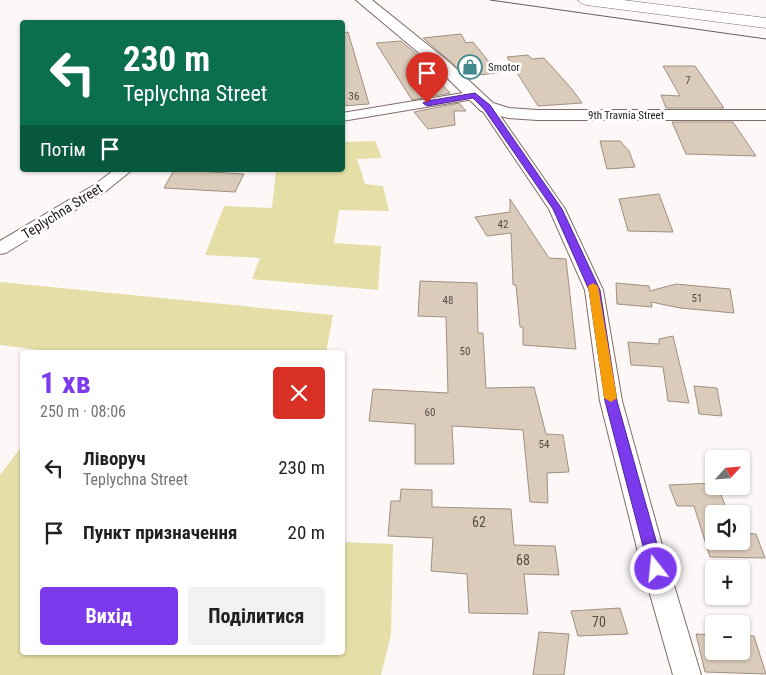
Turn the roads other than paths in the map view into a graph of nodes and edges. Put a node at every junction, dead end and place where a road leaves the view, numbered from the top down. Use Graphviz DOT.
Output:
graph roads {
  1 [pos="363,0"];
  2 [pos="586,0"];
  3 [pos="766,23"];
  4 [pos="481,101"];
  5 [pos="766,115"];
  6 [pos="345,116"];
  7 [pos="121,172"];
  8 [pos="0,249"];
  9 [pos="687,675"];
  1 -- 4 [label="street"];
  2 -- 3 [label="main road"];
  4 -- 5 [label="street, 9th Travnia Street"];
  4 -- 6 [label="street"];
  4 -- 9 [label="street"];
  7 -- 8 [label="street, Teplychna Street"];
}
